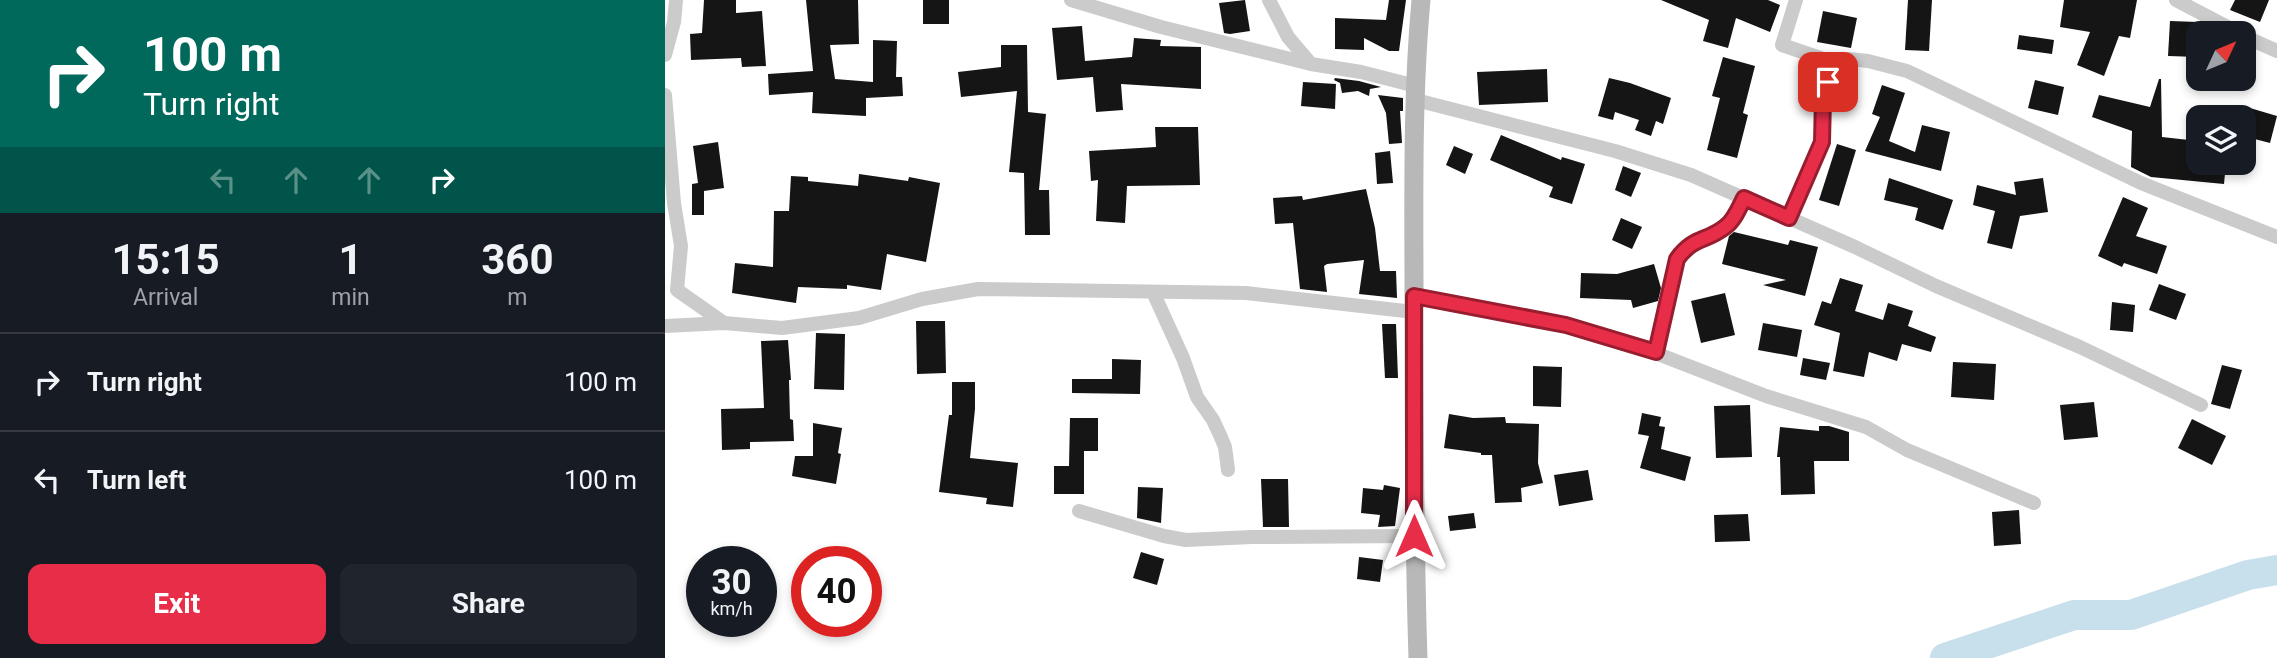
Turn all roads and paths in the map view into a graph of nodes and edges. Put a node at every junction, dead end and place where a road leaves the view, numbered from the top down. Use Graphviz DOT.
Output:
graph roads {
  1 [pos="676,0"];
  2 [pos="1070,0"];
  3 [pos="1269,0"];
  4 [pos="1421,0"];
  5 [pos="1796,0"];
  6 [pos="2176,0"];
  7 [pos="2216,21"];
  8 [pos="2256,41"];
  9 [pos="2277,51"];
  10 [pos="665,55"];
  11 [pos="1311,64"];
  12 [pos="1838,64"];
  13 [pos="1416,93"];
  14 [pos="665,95"];
  15 [pos="1744,198"];
  16 [pos="669,203"];
  17 [pos="1789,218"];
  18 [pos="2277,237"];
  19 [pos="671,286"];
  20 [pos="1153,292"];
  21 [pos="1414,304"];
  22 [pos="724,323"];
  23 [pos="665,326"];
  24 [pos="1656,352"];
  25 [pos="2201,405"];
  26 [pos="1227,470"];
  27 [pos="2034,503"];
  28 [pos="1079,511"];
  29 [pos="1414,536"];
  30 [pos="1418,658"];
  1 -- 10 [label="street"];
  2 -- 11 [label="street"];
  3 -- 11 [label="street"];
  4 -- 13 [label="street"];
  5 -- 12 [label="street"];
  6 -- 7 [label="street"];
  8 -- 9 [label="street"];
  11 -- 13 [label="street"];
  12 -- 17 [label="street"];
  12 -- 18 [label="street"];
  13 -- 15 [label="street"];
  13 -- 21 [label="street"];
  14 -- 16 [label="street"];
  15 -- 17 [label="street"];
  15 -- 24 [label="street"];
  16 -- 19 [label="street"];
  17 -- 25 [label="street"];
  19 -- 22 [label="street"];
  20 -- 21 [label="street"];
  20 -- 22 [label="street"];
  20 -- 26 [label="street"];
  21 -- 24 [label="street"];
  21 -- 29 [label="street"];
  22 -- 23 [label="street"];
  24 -- 27 [label="street"];
  28 -- 29 [label="street"];
  29 -- 30 [label="street"];
}
